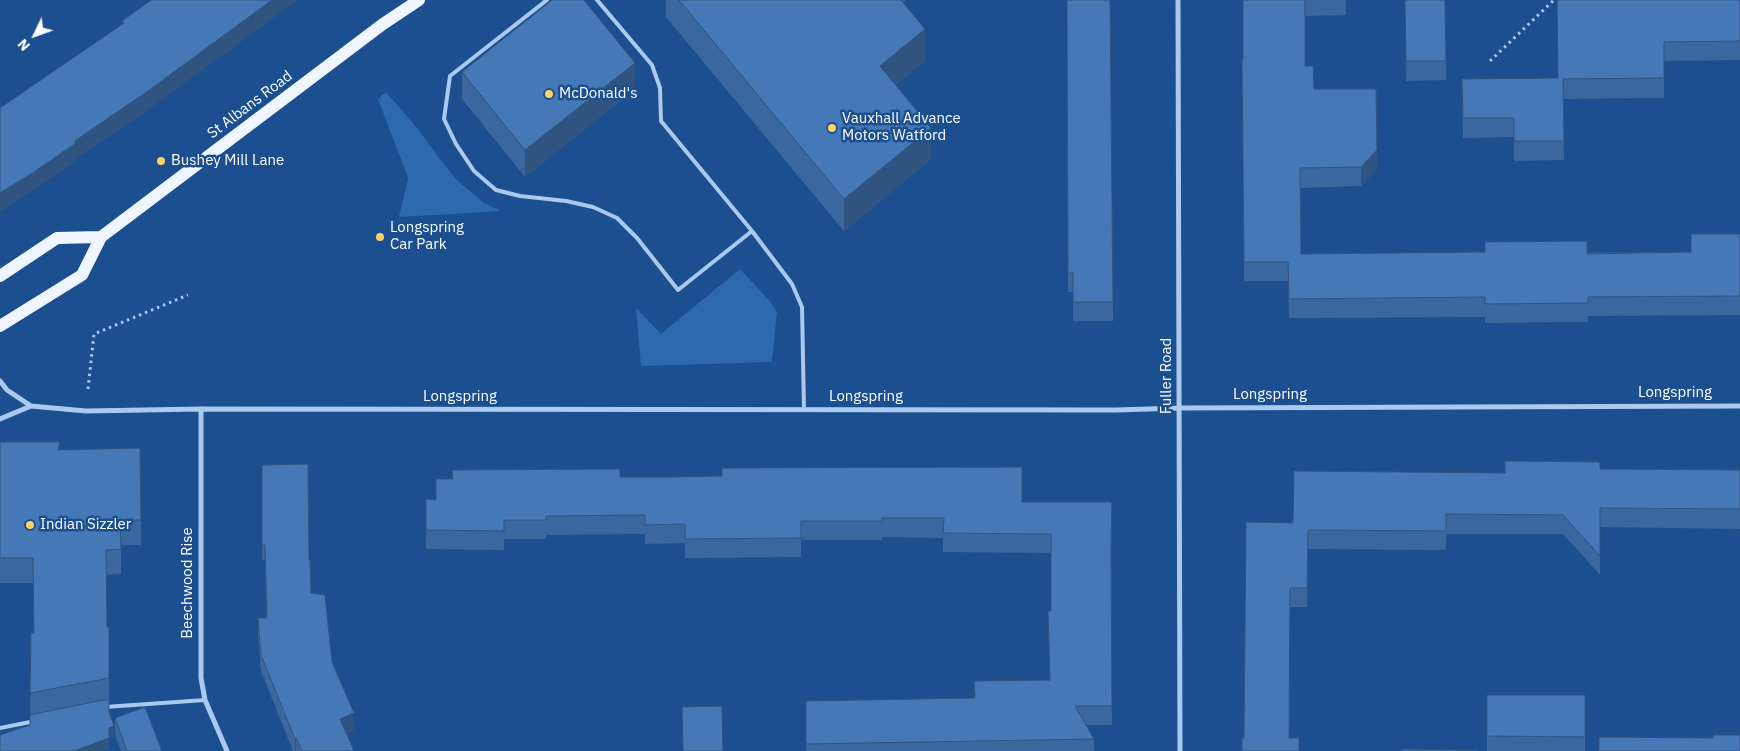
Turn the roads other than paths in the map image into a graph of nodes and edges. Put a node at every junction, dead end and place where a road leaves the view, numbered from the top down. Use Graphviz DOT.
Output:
graph roads {
  1 [pos="419,0"];
  2 [pos="547,0"];
  3 [pos="597,0"];
  4 [pos="1178,0"];
  5 [pos="752,232"];
  6 [pos="101,237"];
  7 [pos="0,276"];
  8 [pos="0,326"];
  9 [pos="0,381"];
  10 [pos="31,406"];
  11 [pos="1740,406"];
  12 [pos="1180,408"];
  13 [pos="201,409"];
  14 [pos="804,409"];
  15 [pos="0,419"];
  16 [pos="205,700"];
  17 [pos="102,707"];
  18 [pos="37,720"];
  19 [pos="0,728"];
  20 [pos="227,751"];
  21 [pos="1180,751"];
  1 -- 6 [label="main road, St Albans Road"];
  2 -- 5 [label="lane"];
  3 -- 5 [label="lane"];
  4 -- 12 [label="street, Fuller Road"];
  5 -- 14 [label="lane"];
  6 -- 7 [label="main road"];
  6 -- 8 [label="main road, St Albans Road"];
  9 -- 10 [label="street, Longspring"];
  10 -- 13 [label="street, Longspring"];
  10 -- 15 [label="street"];
  11 -- 12 [label="street, Longspring"];
  12 -- 14 [label="street, Longspring"];
  12 -- 21 [label="street, Fuller Road"];
  13 -- 14 [label="street, Longspring"];
  13 -- 16 [label="street, Beechwood Rise"];
  16 -- 17 [label="lane"];
  16 -- 20 [label="street, Beechwood Rise"];
  18 -- 19 [label="lane"];
}
